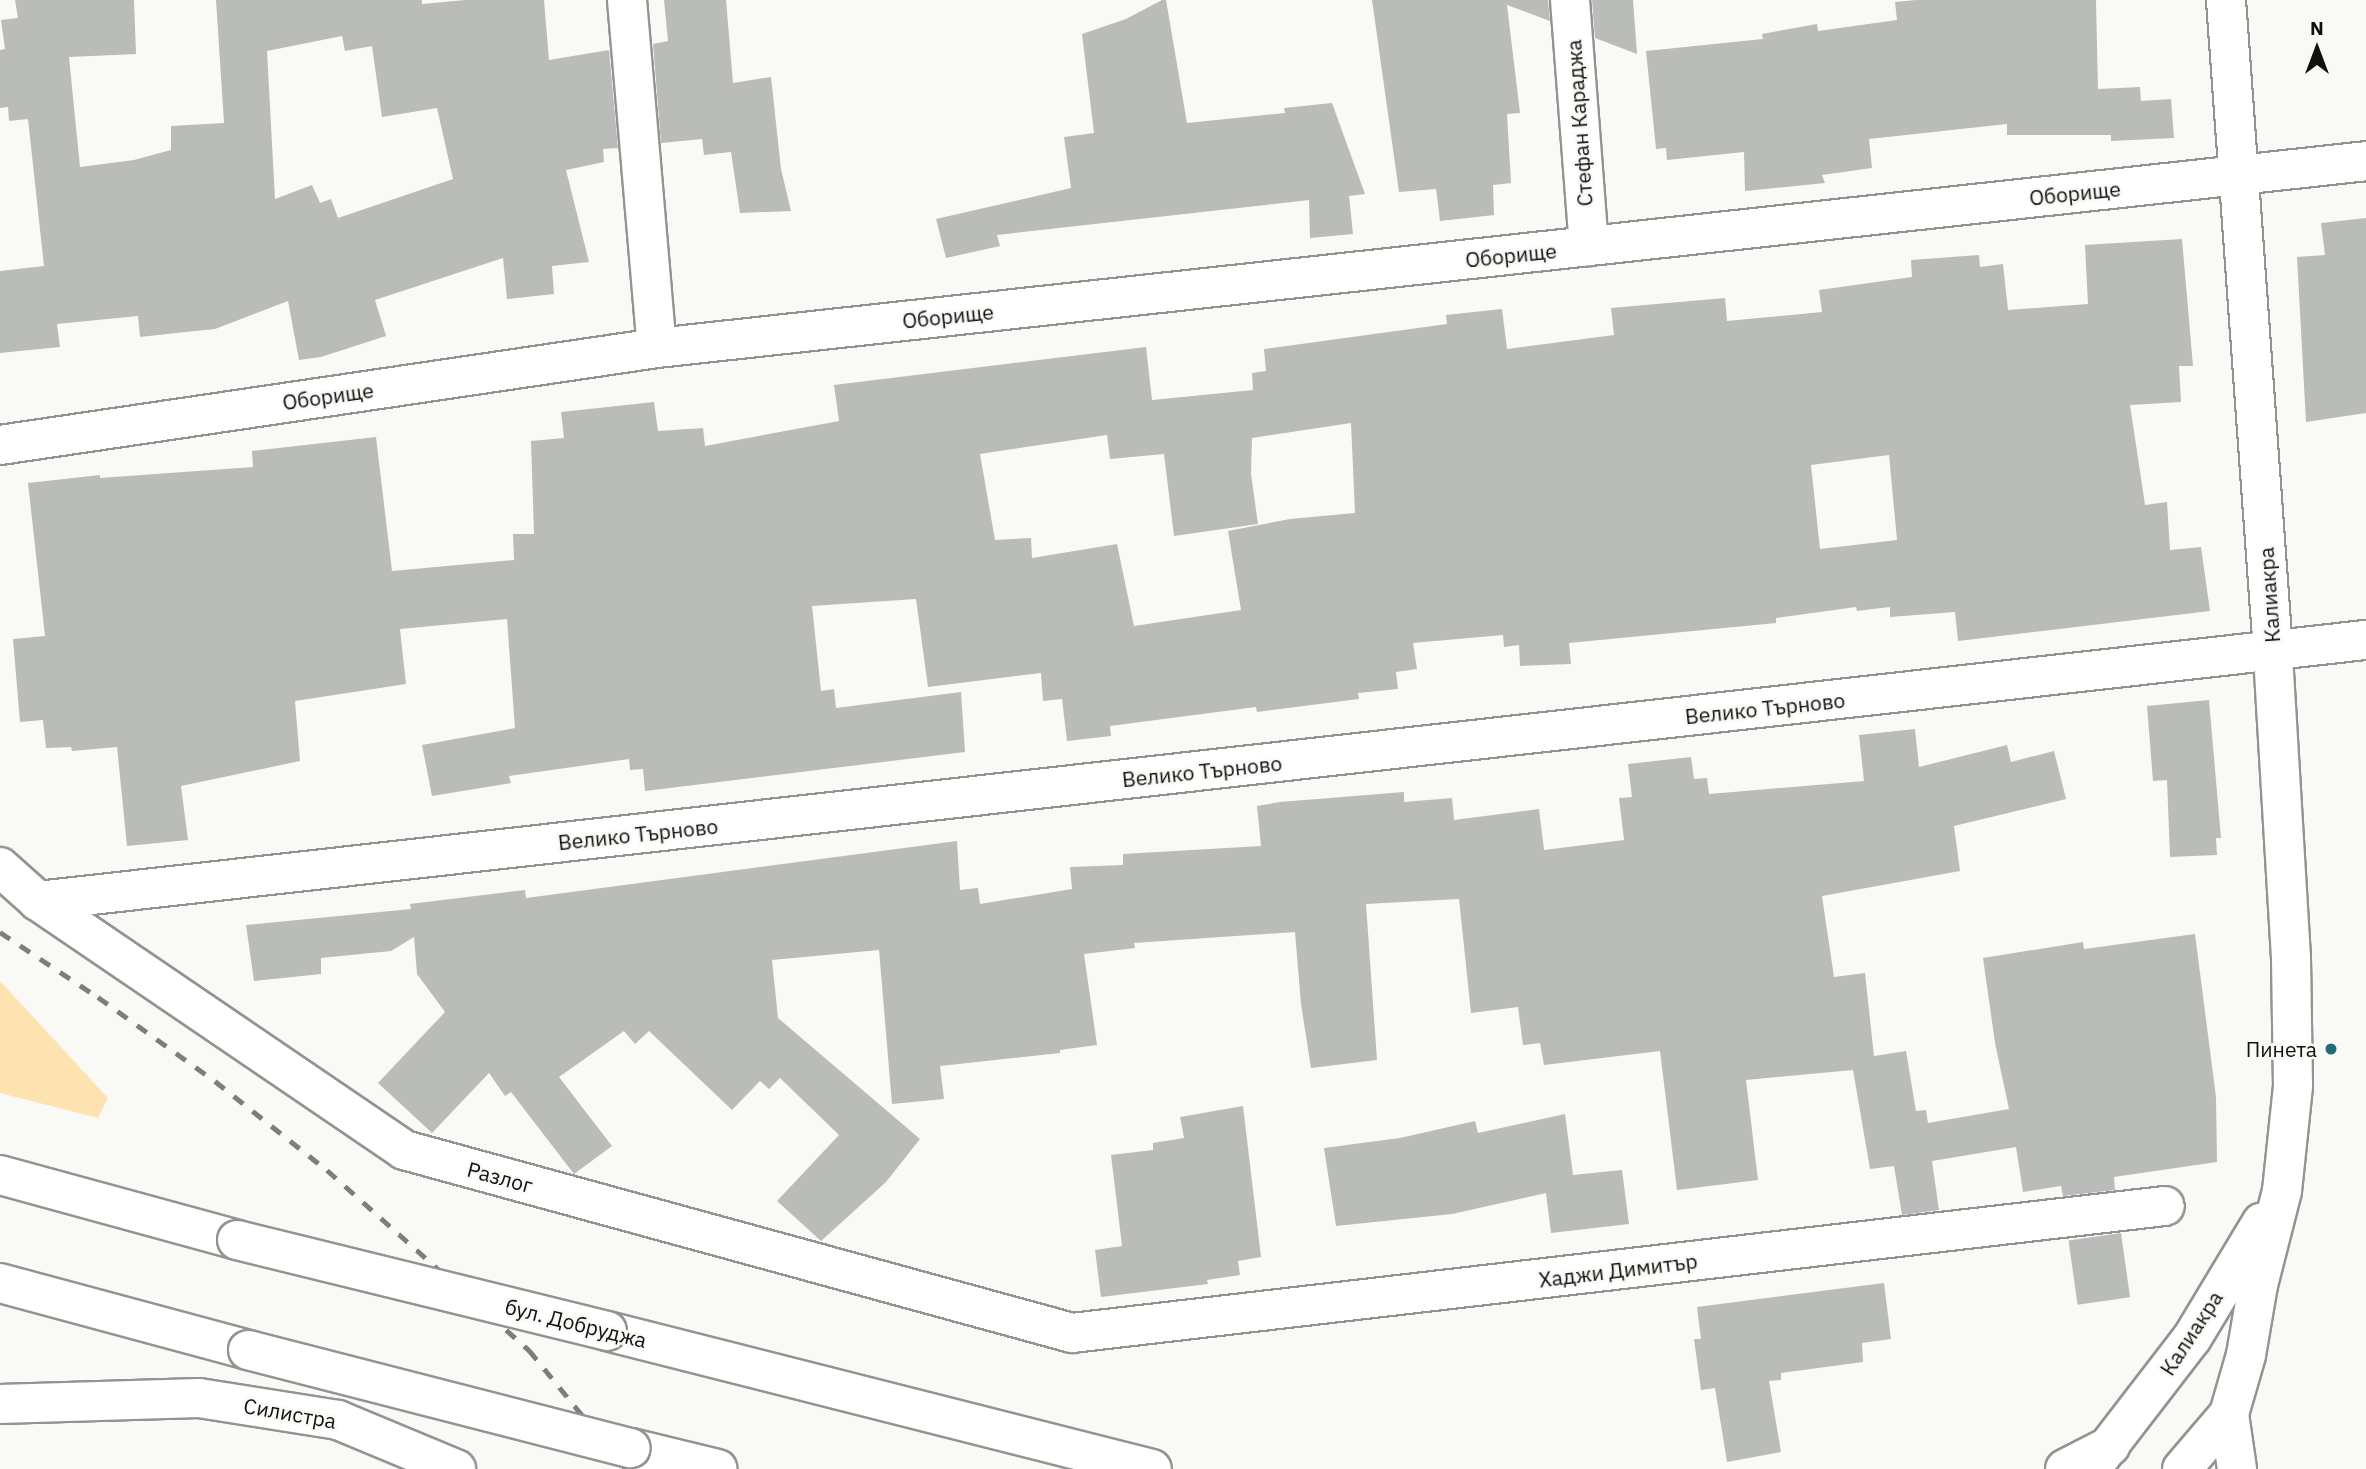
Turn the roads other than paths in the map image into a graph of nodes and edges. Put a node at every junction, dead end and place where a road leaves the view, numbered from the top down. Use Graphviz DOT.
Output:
graph roads {
  1 [pos="627,0"];
  2 [pos="1570,0"];
  3 [pos="2226,0"];
  4 [pos="2366,161"];
  5 [pos="2239,175"];
  6 [pos="1589,246"];
  7 [pos="657,348"];
  8 [pos="0,445"];
  9 [pos="2366,640"];
  10 [pos="2273,651"];
  11 [pos="0,867"];
  12 [pos="37,901"];
  13 [pos="0,1175"];
  14 [pos="2282,1191"];
  15 [pos="2165,1206"];
  16 [pos="0,1283"];
  17 [pos="1072,1333"];
  18 [pos="0,1404"];
  19 [pos="2229,1414"];
  20 [pos="2101,1458"];
  21 [pos="1105,1463"];
  22 [pos="456,1469"];
  23 [pos="718,1469"];
  24 [pos="1152,1469"];
  25 [pos="2065,1469"];
  26 [pos="2182,1469"];
  27 [pos="2237,1469"];
  1 -- 7 [label="street"];
  2 -- 6 [label="street, Стефан Караджа"];
  3 -- 5 [label="street, Калиакра"];
  4 -- 5 [label="street, Оборище"];
  5 -- 6 [label="street, Оборище"];
  5 -- 10 [label="street, Калиакра"];
  6 -- 7 [label="street, Оборище"];
  7 -- 8 [label="street, Оборище"];
  9 -- 10 [label="street, Велико Търново"];
  10 -- 12 [label="street, Велико Търново"];
  10 -- 14 [label="street, Калиакра"];
  11 -- 12 [label="street, Разлог"];
  12 -- 17 [label="street, Разлог"];
  13 -- 21 [label="street, бул. Добруджа, bridge"];
  14 -- 19 [label="street, Калиакра"];
  14 -- 20 [label="street, Калиакра"];
  15 -- 17 [label="street, Хаджи Димитър"];
  16 -- 23 [label="street, bridge"];
  18 -- 22 [label="street, Силистра"];
  19 -- 26 [label="street, Калиакра"];
  19 -- 27 [label="street"];
  20 -- 25 [label="street"];
  21 -- 24 [label="street, бул. Добруджа"];
}
